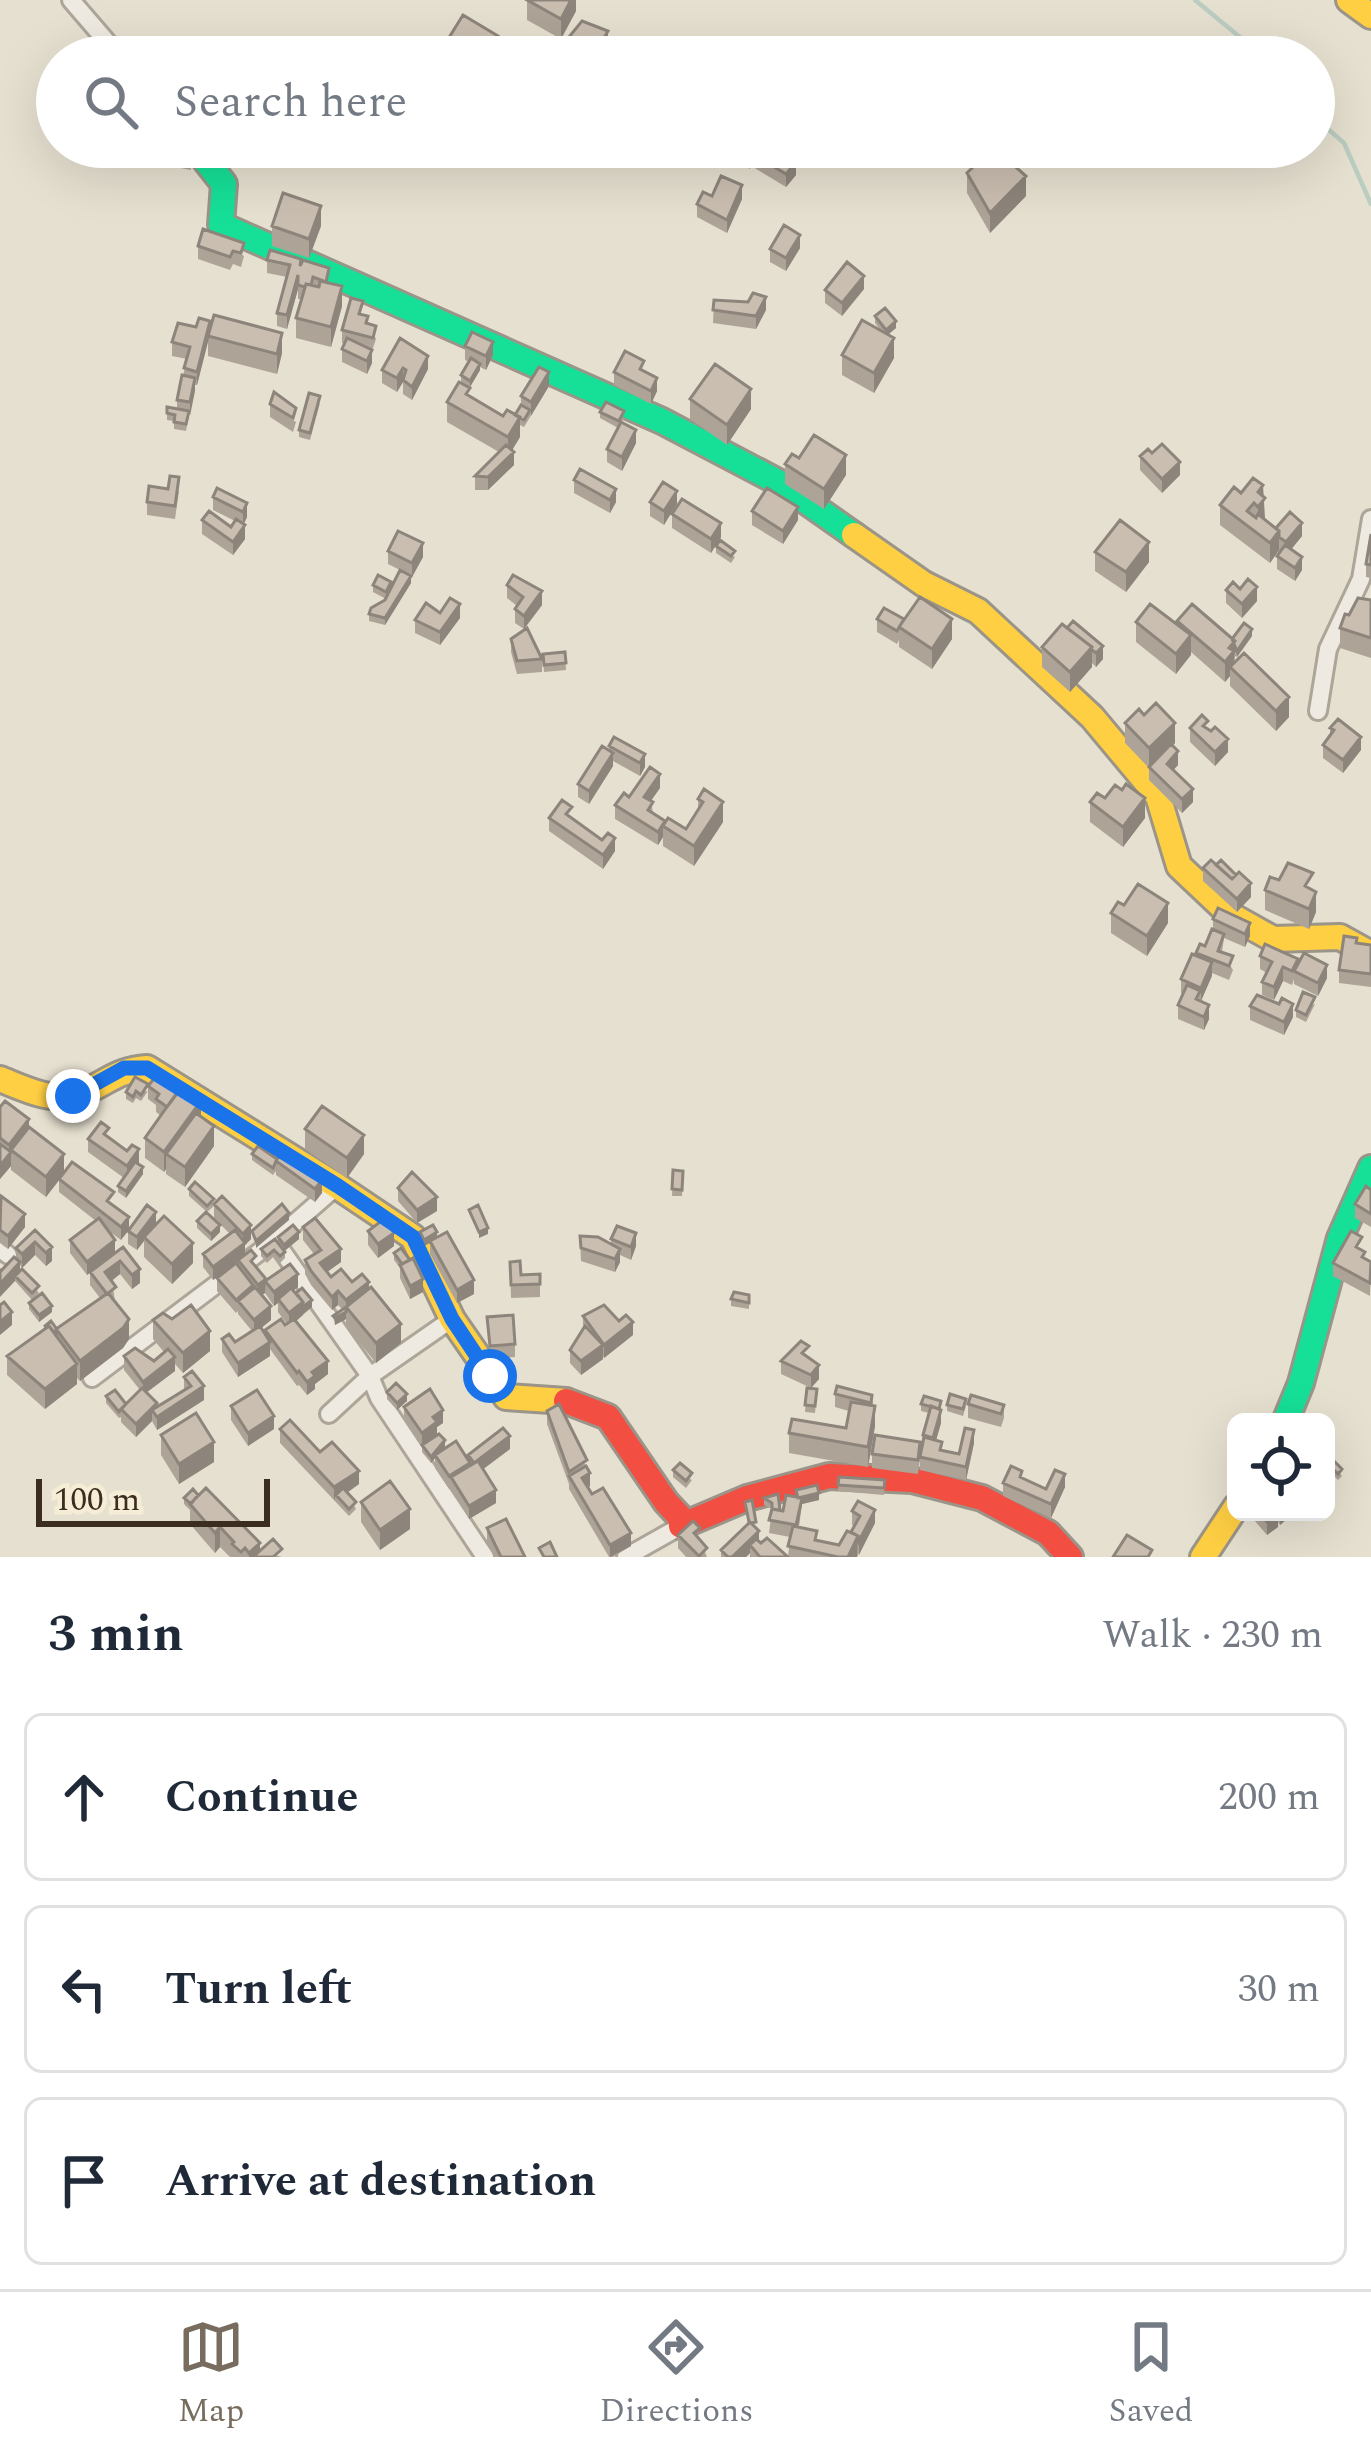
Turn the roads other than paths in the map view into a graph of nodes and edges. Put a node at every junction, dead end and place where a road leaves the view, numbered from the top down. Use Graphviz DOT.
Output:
graph roads {
  1 [pos="70,0"];
  2 [pos="1349,0"];
  3 [pos="1370,16"];
  4 [pos="1371,27"];
  5 [pos="102,36"];
  6 [pos="211,168"];
  7 [pos="1371,519"];
  8 [pos="1318,711"];
  9 [pos="1371,954"];
  10 [pos="0,1079"];
  11 [pos="1371,1168"];
  12 [pos="338,1186"];
  13 [pos="274,1240"];
  14 [pos="452,1319"];
  15 [pos="370,1376"];
  16 [pos="92,1378"];
  17 [pos="1290,1413"];
  18 [pos="329,1414"];
  19 [pos="1227,1521"];
  20 [pos="680,1526"];
  21 [pos="485,1557"];
  22 [pos="626,1557"];
  23 [pos="1070,1557"];
  24 [pos="1203,1557"];
  1 -- 5 [label="street"];
  2 -- 3 [label="street"];
  3 -- 4 [label="street"];
  6 -- 9 [label="street"];
  7 -- 8 [label="street"];
  10 -- 12 [label="street"];
  11 -- 17 [label="street"];
  12 -- 13 [label="street"];
  12 -- 14 [label="street"];
  13 -- 15 [label="street"];
  13 -- 16 [label="street"];
  14 -- 15 [label="street"];
  14 -- 20 [label="street"];
  15 -- 18 [label="street"];
  15 -- 21 [label="street"];
  19 -- 24 [label="street"];
  20 -- 22 [label="street"];
  20 -- 23 [label="street"];
}
